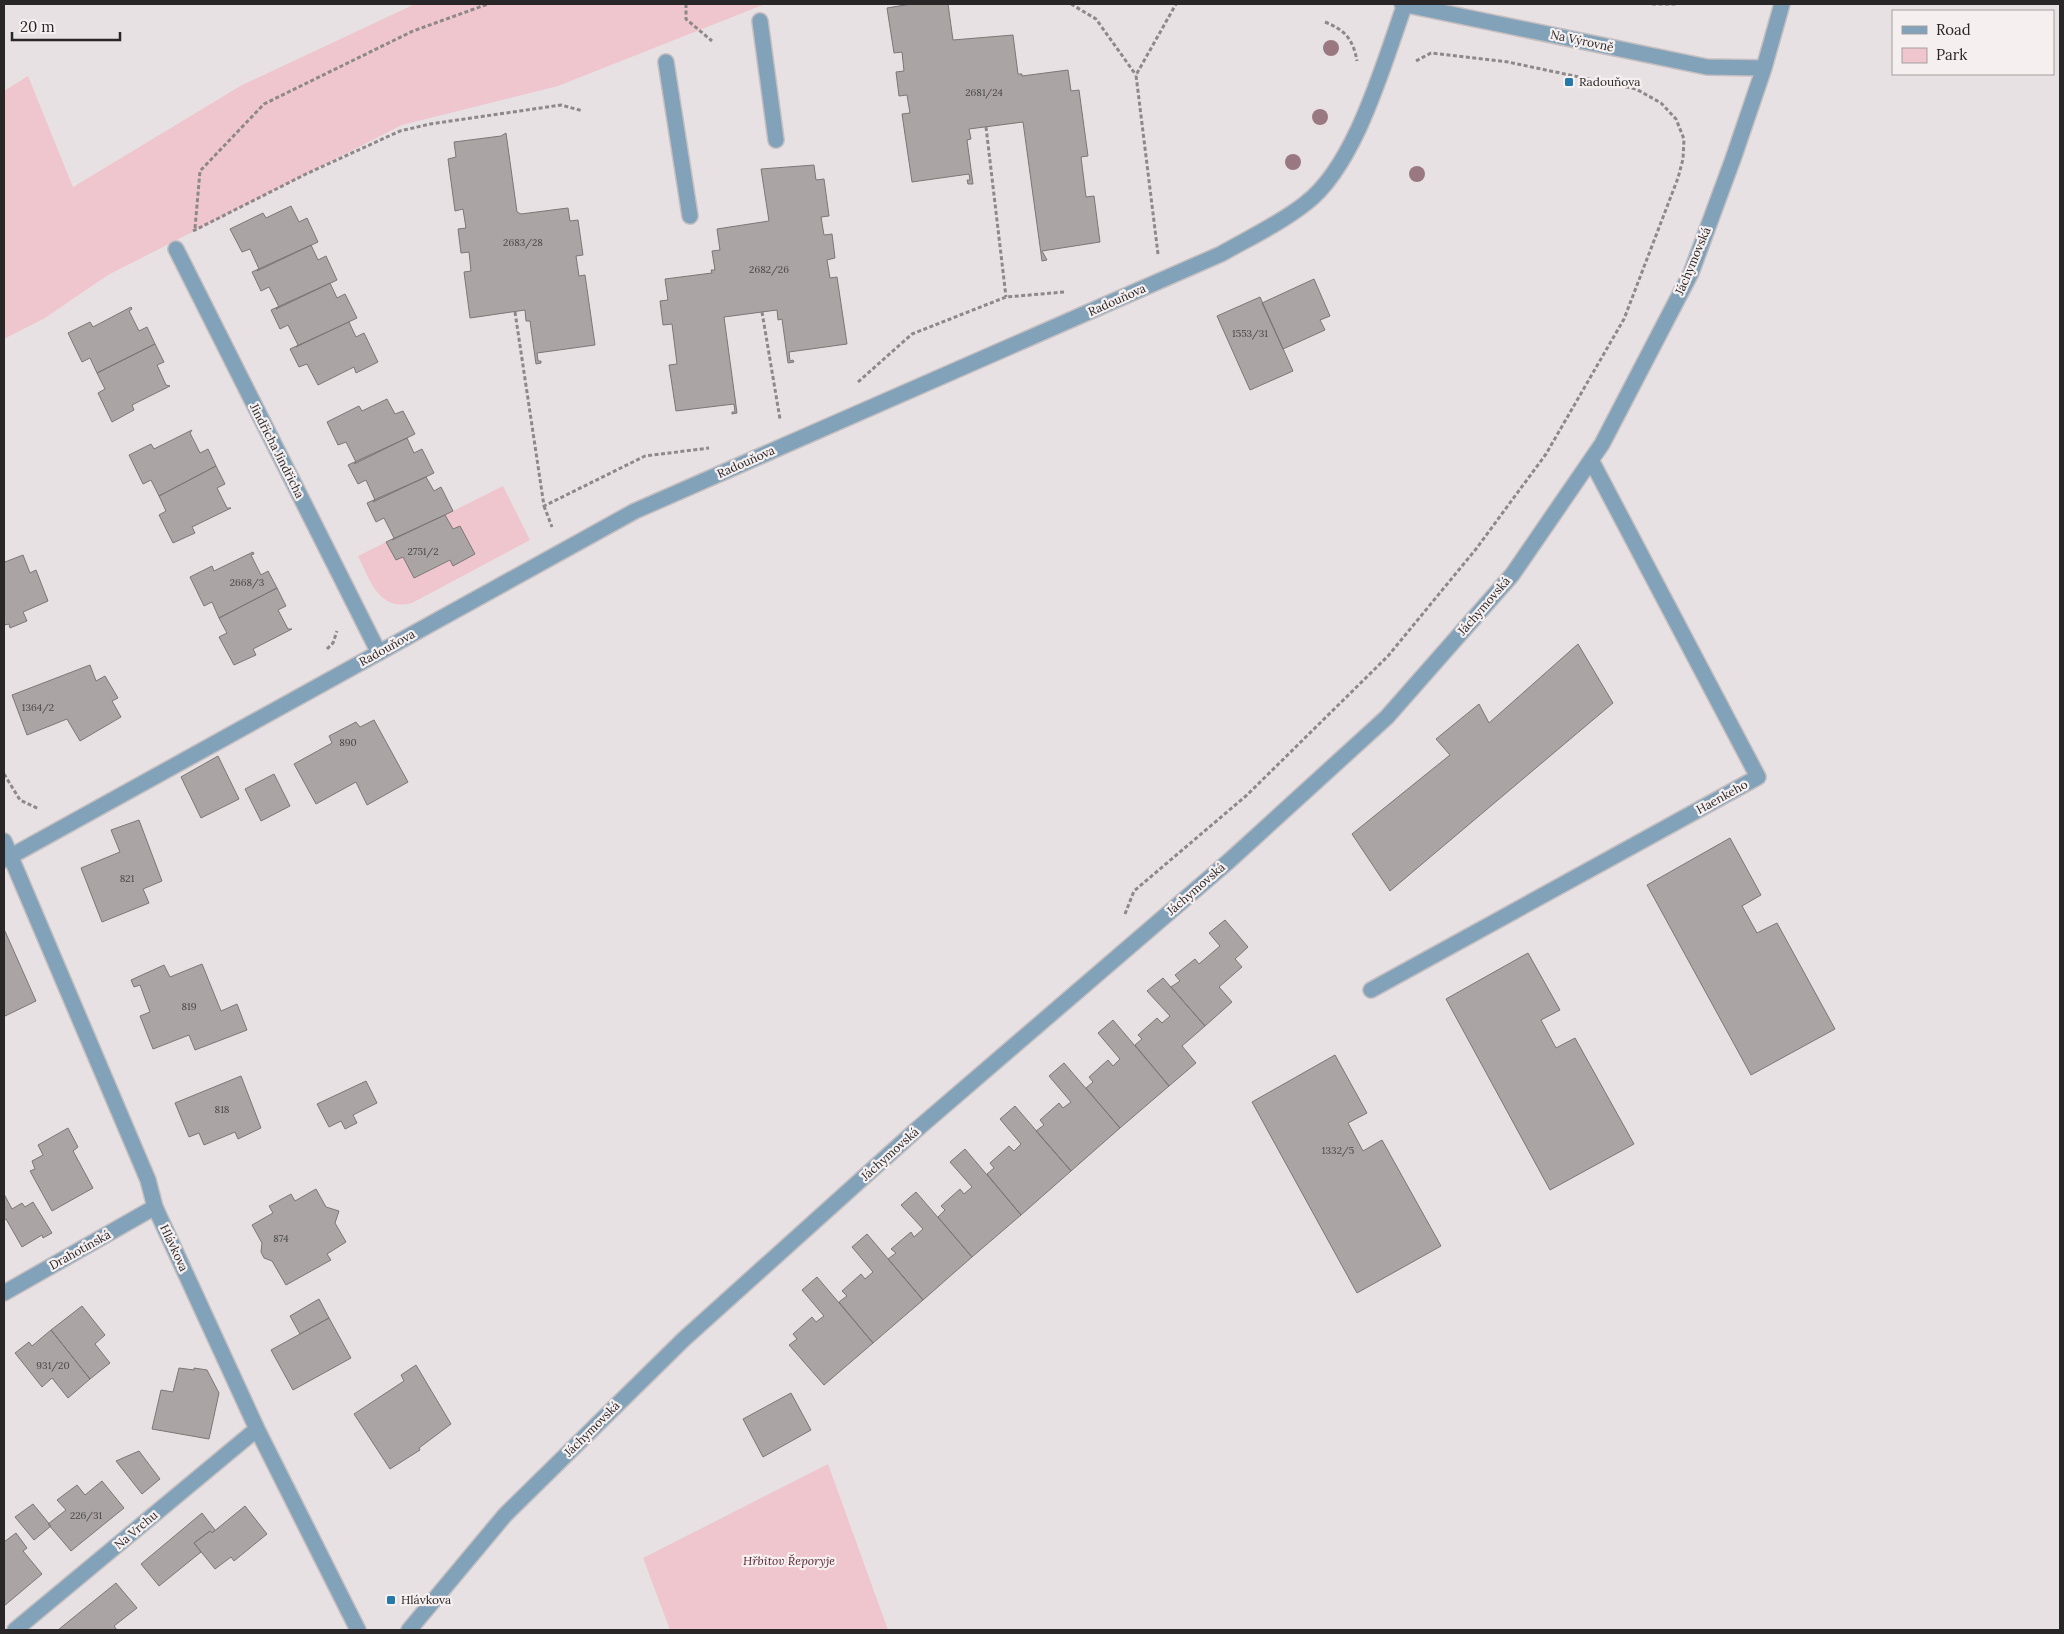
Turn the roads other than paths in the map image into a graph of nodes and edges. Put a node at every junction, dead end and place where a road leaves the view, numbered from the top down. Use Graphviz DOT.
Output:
graph roads {
  1 [pos="1404,4"];
  2 [pos="1782,4"];
  3 [pos="760,21"];
  4 [pos="666,62"];
  5 [pos="1764,68"];
  6 [pos="776,140"];
  7 [pos="690,216"];
  8 [pos="176,249"];
  9 [pos="1591,460"];
  10 [pos="379,653"];
  11 [pos="4,841"];
  12 [pos="7,858"];
  13 [pos="1371,990"];
  14 [pos="156,1207"];
  15 [pos="4,1292"];
  16 [pos="257,1429"];
  17 [pos="15,1630"];
  18 [pos="358,1630"];
  19 [pos="409,1630"];
  1 -- 5 [label="street, Na Výrovně"];
  1 -- 10 [label="street, Radouňova"];
  2 -- 5 [label="street, Jáchymovská"];
  3 -- 6 [label="street"];
  4 -- 7 [label="street"];
  5 -- 9 [label="street, Jáchymovská"];
  8 -- 10 [label="street, Jindřicha Jindřicha"];
  9 -- 13 [label="street, Haenkeho"];
  9 -- 19 [label="street, Jáchymovská"];
  10 -- 12 [label="street, Radouňova"];
  11 -- 12 [label="street, Hlávkova"];
  12 -- 14 [label="street, Hlávkova"];
  14 -- 15 [label="street, Drahotínská"];
  14 -- 16 [label="street, Hlávkova"];
  16 -- 17 [label="street, Na Vrchu"];
  16 -- 18 [label="street, Hlávkova"];
}
